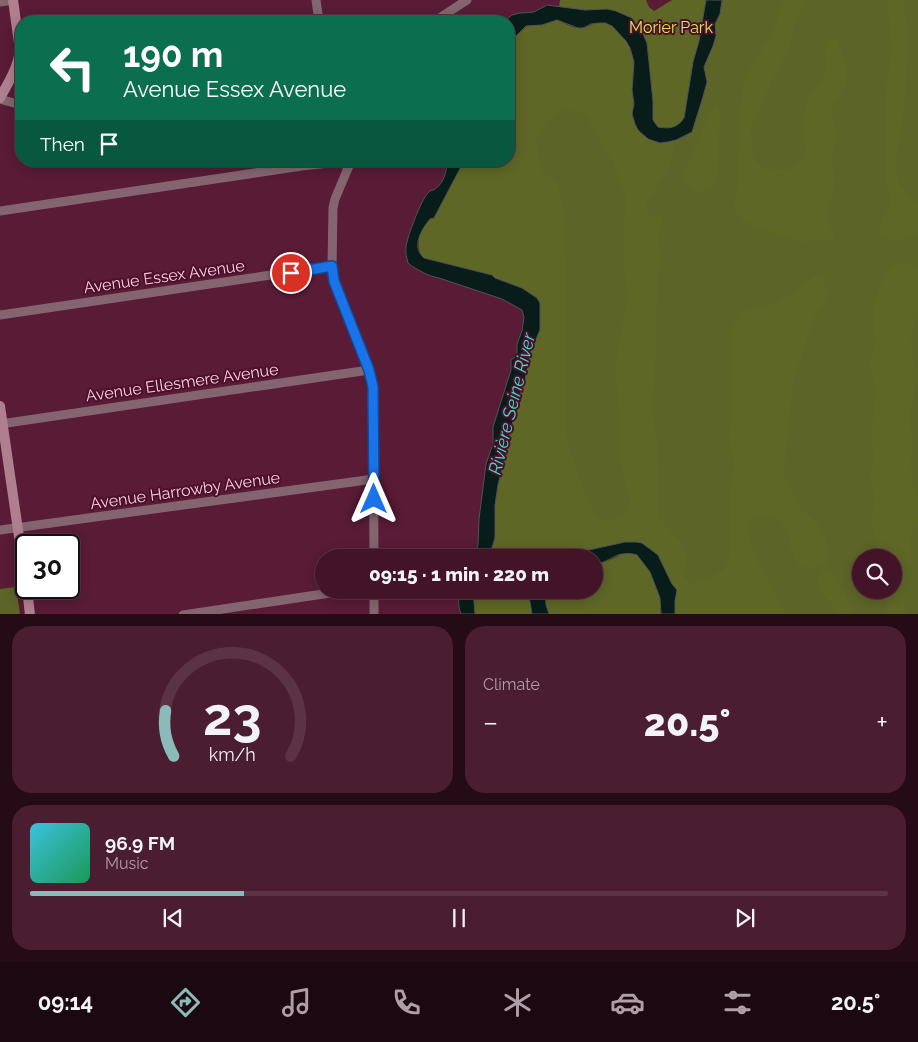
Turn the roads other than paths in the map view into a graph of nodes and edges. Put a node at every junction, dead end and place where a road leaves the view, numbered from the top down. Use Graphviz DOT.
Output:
graph roads {
  1 [pos="13,0"];
  2 [pos="316,0"];
  3 [pos="467,0"];
  4 [pos="0,2"];
  5 [pos="15,15"];
  6 [pos="318,15"];
  7 [pos="444,15"];
  8 [pos="15,68"];
  9 [pos="0,98"];
  10 [pos="15,103"];
  11 [pos="295,167"];
  12 [pos="349,167"];
  13 [pos="0,211"];
  14 [pos="332,266"];
  15 [pos="0,315"];
  16 [pos="369,370"];
  17 [pos="0,406"];
  18 [pos="1,423"];
  19 [pos="374,479"];
  20 [pos="18,528"];
  21 [pos="0,530"];
  22 [pos="19,534"];
  23 [pos="374,549"];
  24 [pos="315,595"];
  25 [pos="28,599"];
  26 [pos="374,599"];
  27 [pos="30,614"];
  28 [pos="183,614"];
  29 [pos="374,614"];
  1 -- 4 [label="street"];
  1 -- 5 [label="street"];
  2 -- 6 [label="street"];
  3 -- 7 [label="street"];
  8 -- 9 [label="street"];
  9 -- 10 [label="street"];
  11 -- 13 [label="street"];
  12 -- 14 [label="street"];
  14 -- 15 [label="street, Avenue Essex Avenue"];
  14 -- 16 [label="street"];
  16 -- 18 [label="street, Avenue Ellesmere Avenue"];
  16 -- 19 [label="street"];
  17 -- 18 [label="street"];
  18 -- 20 [label="street"];
  19 -- 20 [label="street, Avenue Harrowby Avenue"];
  19 -- 23 [label="street"];
  20 -- 21 [label="street, Avenue Harrowby Avenue"];
  20 -- 22 [label="street"];
  24 -- 28 [label="street"];
  25 -- 27 [label="street"];
  26 -- 29 [label="street"];
}
